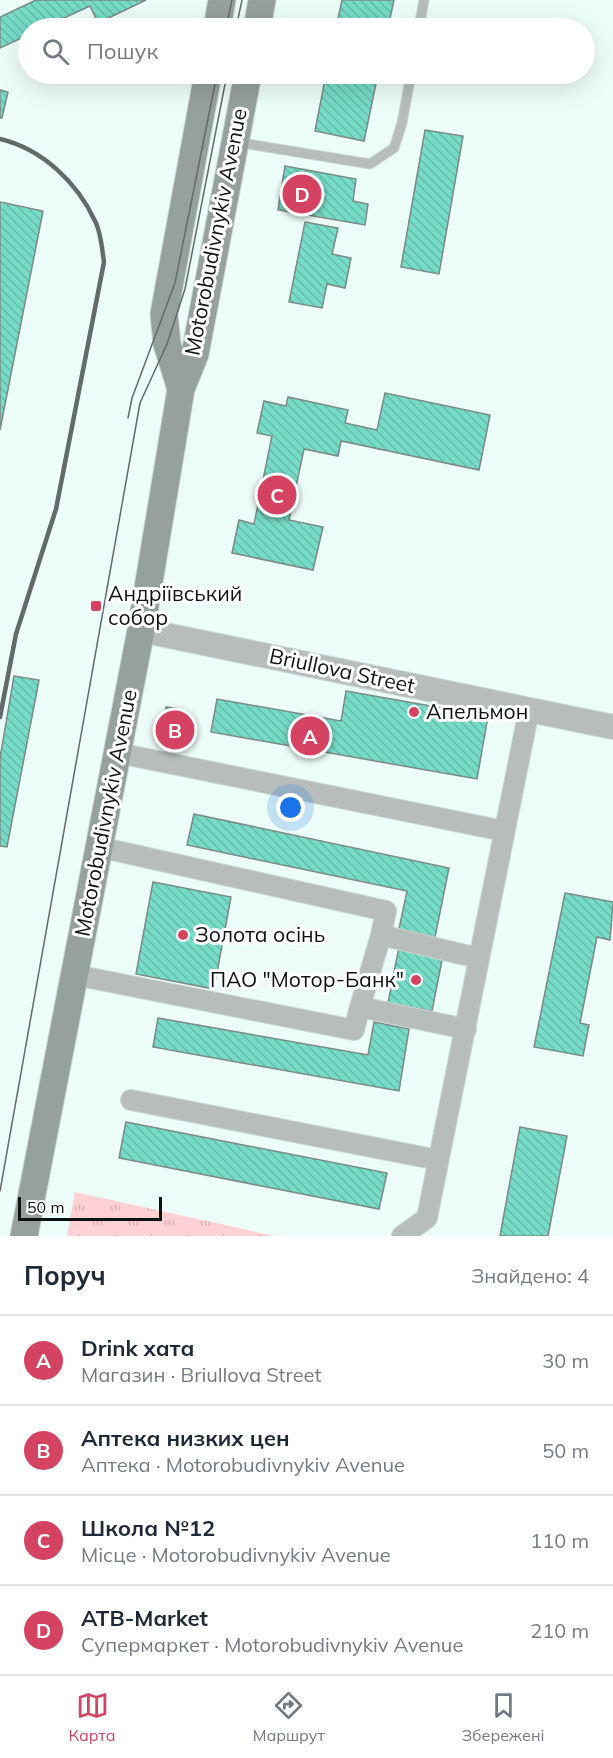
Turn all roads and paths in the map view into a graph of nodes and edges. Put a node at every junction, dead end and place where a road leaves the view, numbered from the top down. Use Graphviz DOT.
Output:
graph roads {
  1 [pos="222,0"];
  2 [pos="262,0"];
  3 [pos="424,0"];
  4 [pos="219,18"];
  5 [pos="259,18"];
  6 [pos="421,18"];
  7 [pos="206,84"];
  8 [pos="246,84"];
  9 [pos="409,84"];
  10 [pos="234,141"];
  11 [pos="170,277"];
  12 [pos="208,282"];
  13 [pos="181,389"];
  14 [pos="141,630"];
  15 [pos="529,710"];
  16 [pos="613,727"];
  17 [pos="118,753"];
  18 [pos="504,831"];
  19 [pos="99,847"];
  20 [pos="381,935"];
  21 [pos="478,957"];
  22 [pos="75,975"];
  23 [pos="360,1007"];
  24 [pos="466,1029"];
  25 [pos="131,1100"];
  26 [pos="438,1160"];
  27 [pos="24,1236"];
  28 [pos="402,1236"];
  1 -- 4 [label="main road"];
  2 -- 5 [label="main road"];
  3 -- 6 [label="lane"];
  7 -- 11 [label="main road, Motorobudivnykiv Avenue"];
  8 -- 10 [label="main road, Motorobudivnykiv Avenue"];
  9 -- 10 [label="lane"];
  10 -- 12 [label="main road, Motorobudivnykiv Avenue"];
  11 -- 12 [label="main road"];
  11 -- 13 [label="main road, Motorobudivnykiv Avenue"];
  12 -- 13 [label="main road, Motorobudivnykiv Avenue"];
  13 -- 14 [label="main road, Motorobudivnykiv Avenue"];
  14 -- 15 [label="street, Briullova Street"];
  14 -- 17 [label="main road, Motorobudivnykiv Avenue"];
  15 -- 16 [label="street, Briullova Street"];
  15 -- 18 [label="street"];
  17 -- 18 [label="street"];
  17 -- 19 [label="main road, Motorobudivnykiv Avenue"];
  18 -- 21 [label="street"];
  19 -- 20 [label="street"];
  19 -- 22 [label="main road, Motorobudivnykiv Avenue"];
  20 -- 21 [label="street"];
  20 -- 23 [label="street"];
  21 -- 24 [label="street"];
  22 -- 23 [label="street"];
  22 -- 27 [label="main road, Motorobudivnykiv Avenue"];
  23 -- 24 [label="street"];
  24 -- 26 [label="street"];
  25 -- 26 [label="street"];
  26 -- 28 [label="street"];
}
